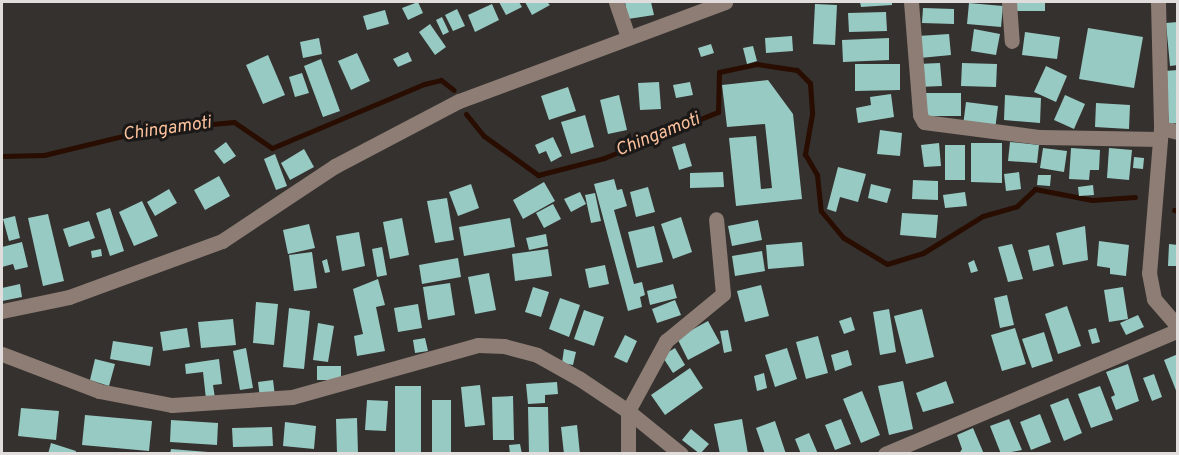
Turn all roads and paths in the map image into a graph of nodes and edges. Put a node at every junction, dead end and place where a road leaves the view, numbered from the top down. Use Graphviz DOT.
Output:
graph roads {
  1 [pos="616,2"];
  2 [pos="725,2"];
  3 [pos="911,2"];
  4 [pos="1009,2"];
  5 [pos="1158,2"];
  6 [pos="628,38"];
  7 [pos="1012,41"];
  8 [pos="1178,132"];
  9 [pos="1161,134"];
  10 [pos="716,219"];
  11 [pos="2,311"];
  12 [pos="1178,328"];
  13 [pos="2,354"];
  14 [pos="628,411"];
  15 [pos="628,453"];
  16 [pos="681,453"];
  17 [pos="885,453"];
  1 -- 6 [label="street"];
  2 -- 6 [label="street"];
  3 -- 9 [label="street"];
  4 -- 7 [label="street"];
  5 -- 9 [label="street"];
  6 -- 11 [label="street"];
  8 -- 9 [label="street"];
  9 -- 12 [label="street"];
  10 -- 14 [label="street"];
  12 -- 17 [label="street"];
  13 -- 14 [label="street"];
  14 -- 15 [label="street"];
  14 -- 16 [label="street"];
}
